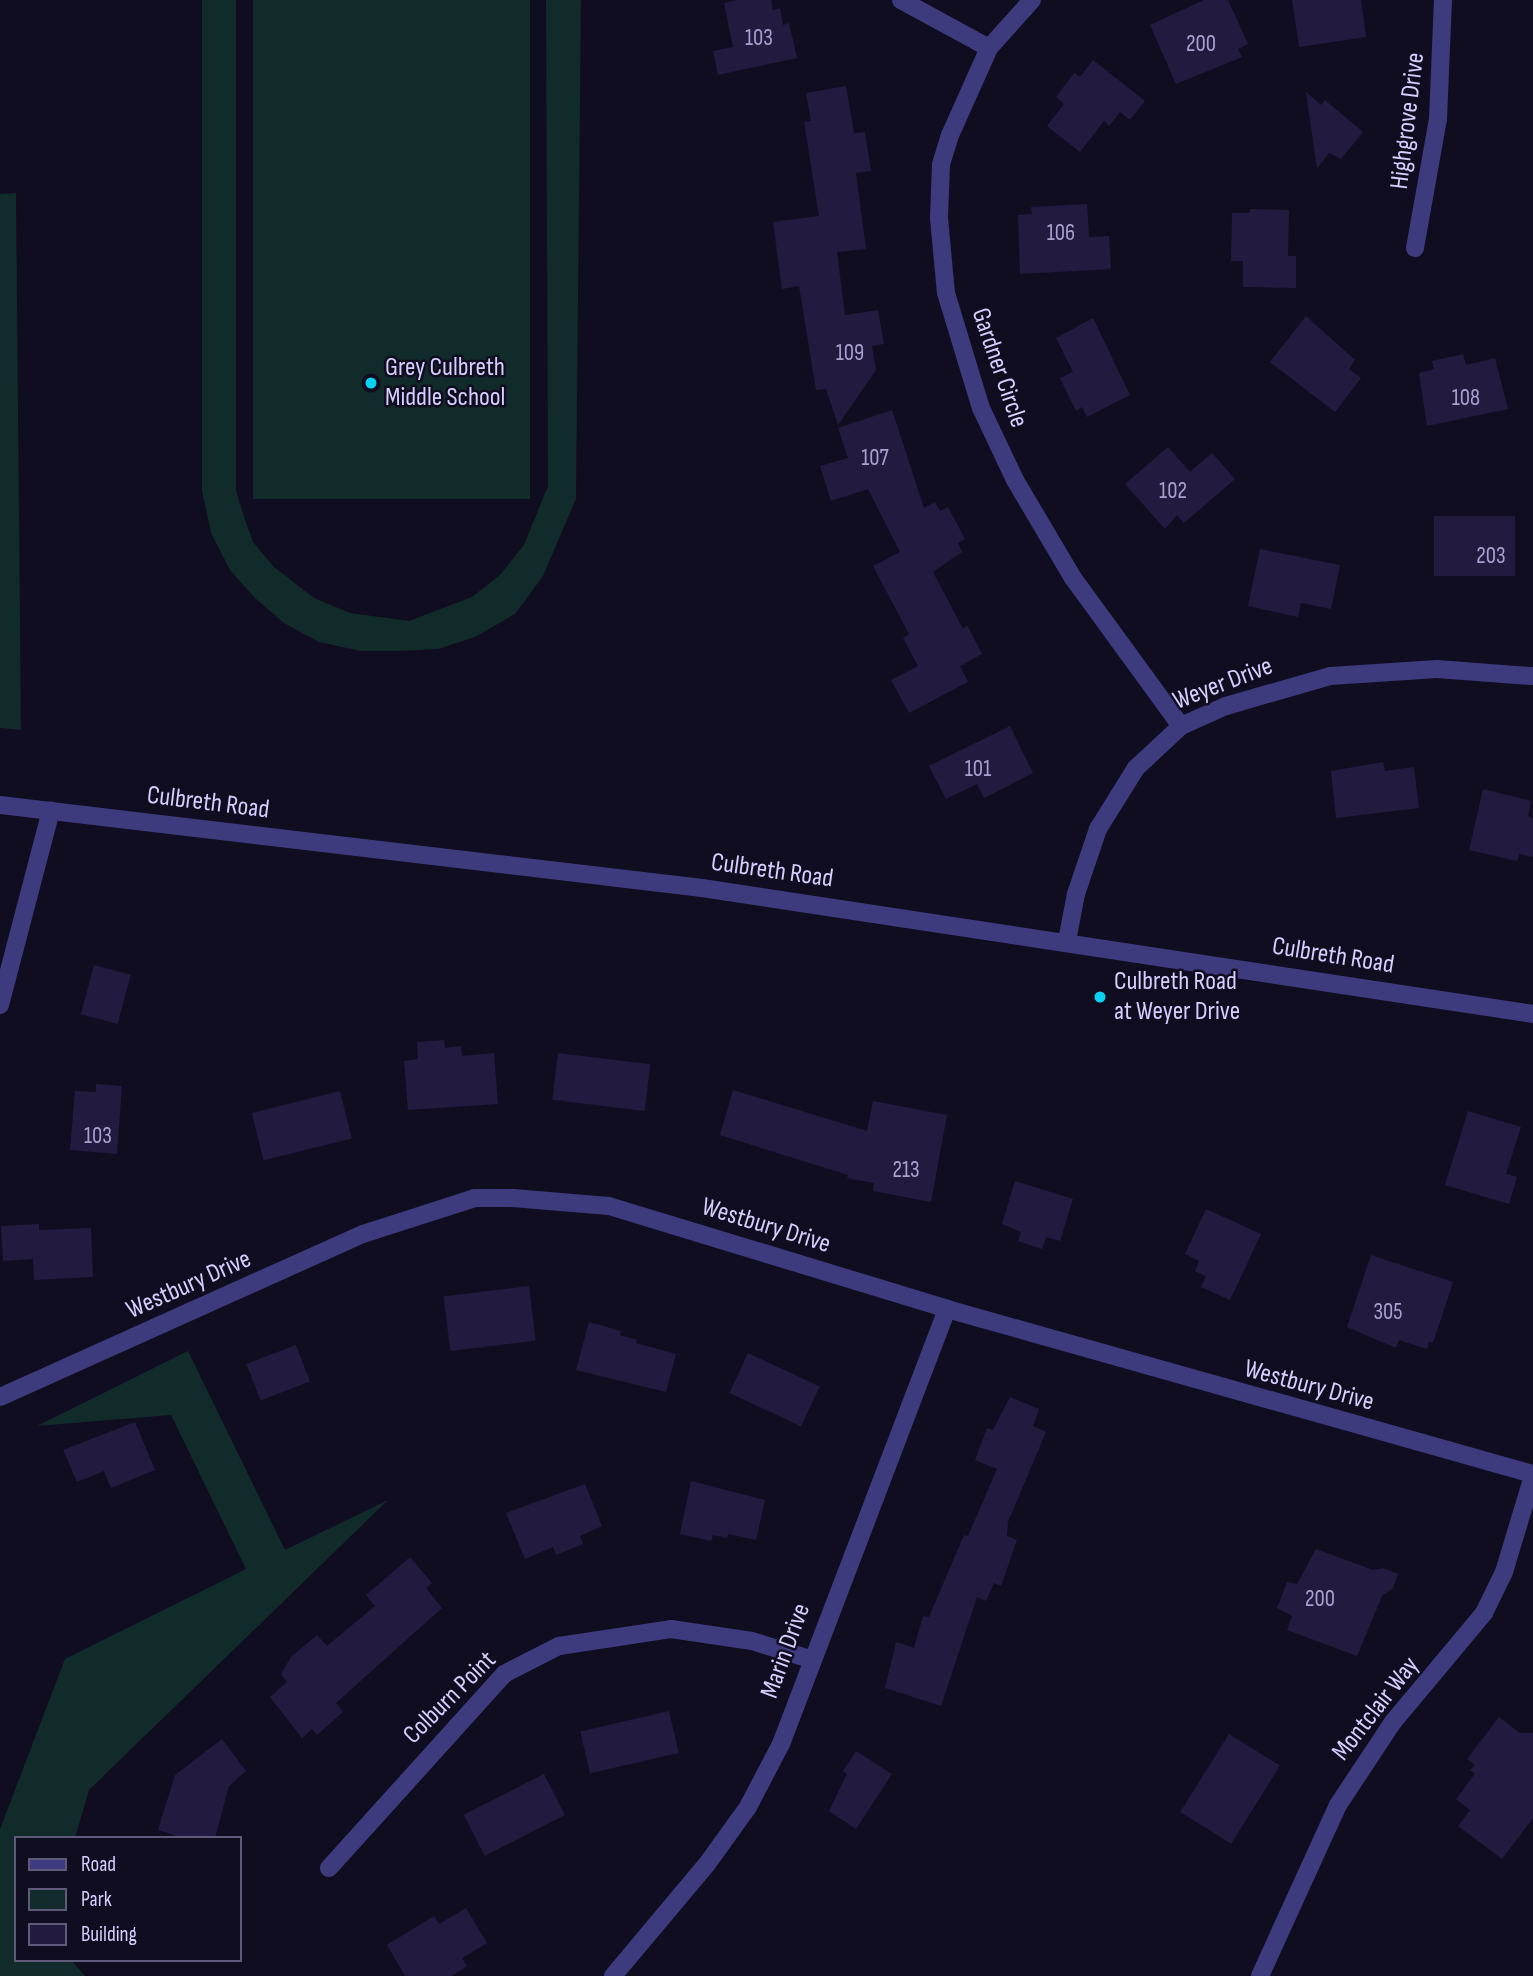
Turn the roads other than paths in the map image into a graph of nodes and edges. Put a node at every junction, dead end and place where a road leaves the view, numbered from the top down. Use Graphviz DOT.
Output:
graph roads {
  1 [pos="901,0"];
  2 [pos="1032,0"];
  3 [pos="1443,0"];
  4 [pos="989,48"];
  5 [pos="1415,248"];
  6 [pos="1531,676"];
  7 [pos="1181,726"];
  8 [pos="0,804"];
  9 [pos="51,811"];
  10 [pos="1067,941"];
  11 [pos="0,1005"];
  12 [pos="1533,1014"];
  13 [pos="947,1310"];
  14 [pos="0,1397"];
  15 [pos="1533,1475"];
  16 [pos="810,1659"];
  17 [pos="329,1867"];
  18 [pos="613,1976"];
  19 [pos="1260,1976"];
  1 -- 4 [label="street"];
  2 -- 4 [label="street, Gardner Circle"];
  3 -- 5 [label="street, Highgrove Drive"];
  4 -- 7 [label="street, Gardner Circle"];
  6 -- 7 [label="street, Weyer Drive"];
  7 -- 10 [label="street, Weyer Drive"];
  8 -- 9 [label="street, Culbreth Road"];
  9 -- 10 [label="street, Culbreth Road"];
  9 -- 11 [label="street"];
  10 -- 12 [label="street, Culbreth Road"];
  13 -- 14 [label="street, Westbury Drive"];
  13 -- 15 [label="street, Westbury Drive"];
  13 -- 16 [label="street, Marin Drive"];
  15 -- 19 [label="street, Montclair Way"];
  16 -- 17 [label="street, Colburn Point"];
  16 -- 18 [label="street, Marin Drive"];
}
